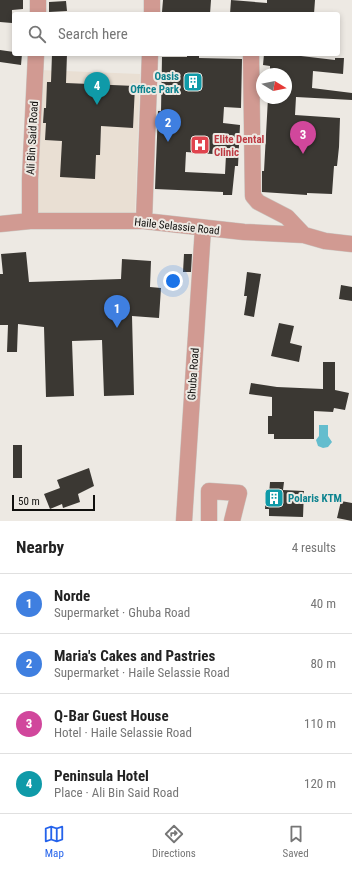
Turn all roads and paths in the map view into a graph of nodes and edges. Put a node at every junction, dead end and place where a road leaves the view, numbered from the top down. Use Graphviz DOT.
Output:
graph roads {
  1 [pos="38,0"];
  2 [pos="152,0"];
  3 [pos="38,12"];
  4 [pos="152,12"];
  5 [pos="36,56"];
  6 [pos="150,56"];
  7 [pos="250,56"];
  8 [pos="30,221"];
  9 [pos="144,221"];
  10 [pos="0,224"];
  11 [pos="203,228"];
  12 [pos="304,235"];
  13 [pos="352,244"];
  14 [pos="184,514"];
  15 [pos="209,515"];
  16 [pos="232,521"];
  1 -- 3 [label="street"];
  2 -- 4 [label="street"];
  5 -- 8 [label="street, Ali Bin Said Road"];
  6 -- 9 [label="street"];
  7 -- 12 [label="street"];
  8 -- 9 [label="street, Haile Selassie Road"];
  8 -- 10 [label="street, Haile Selassie Road"];
  9 -- 11 [label="street, Haile Selassie Road"];
  11 -- 12 [label="street, Haile Selassie Road"];
  11 -- 14 [label="street, Ghuba Road"];
  12 -- 13 [label="street, Haile Selassie Road"];
  14 -- 15 [label="street"];
  15 -- 16 [label="street"];
}
